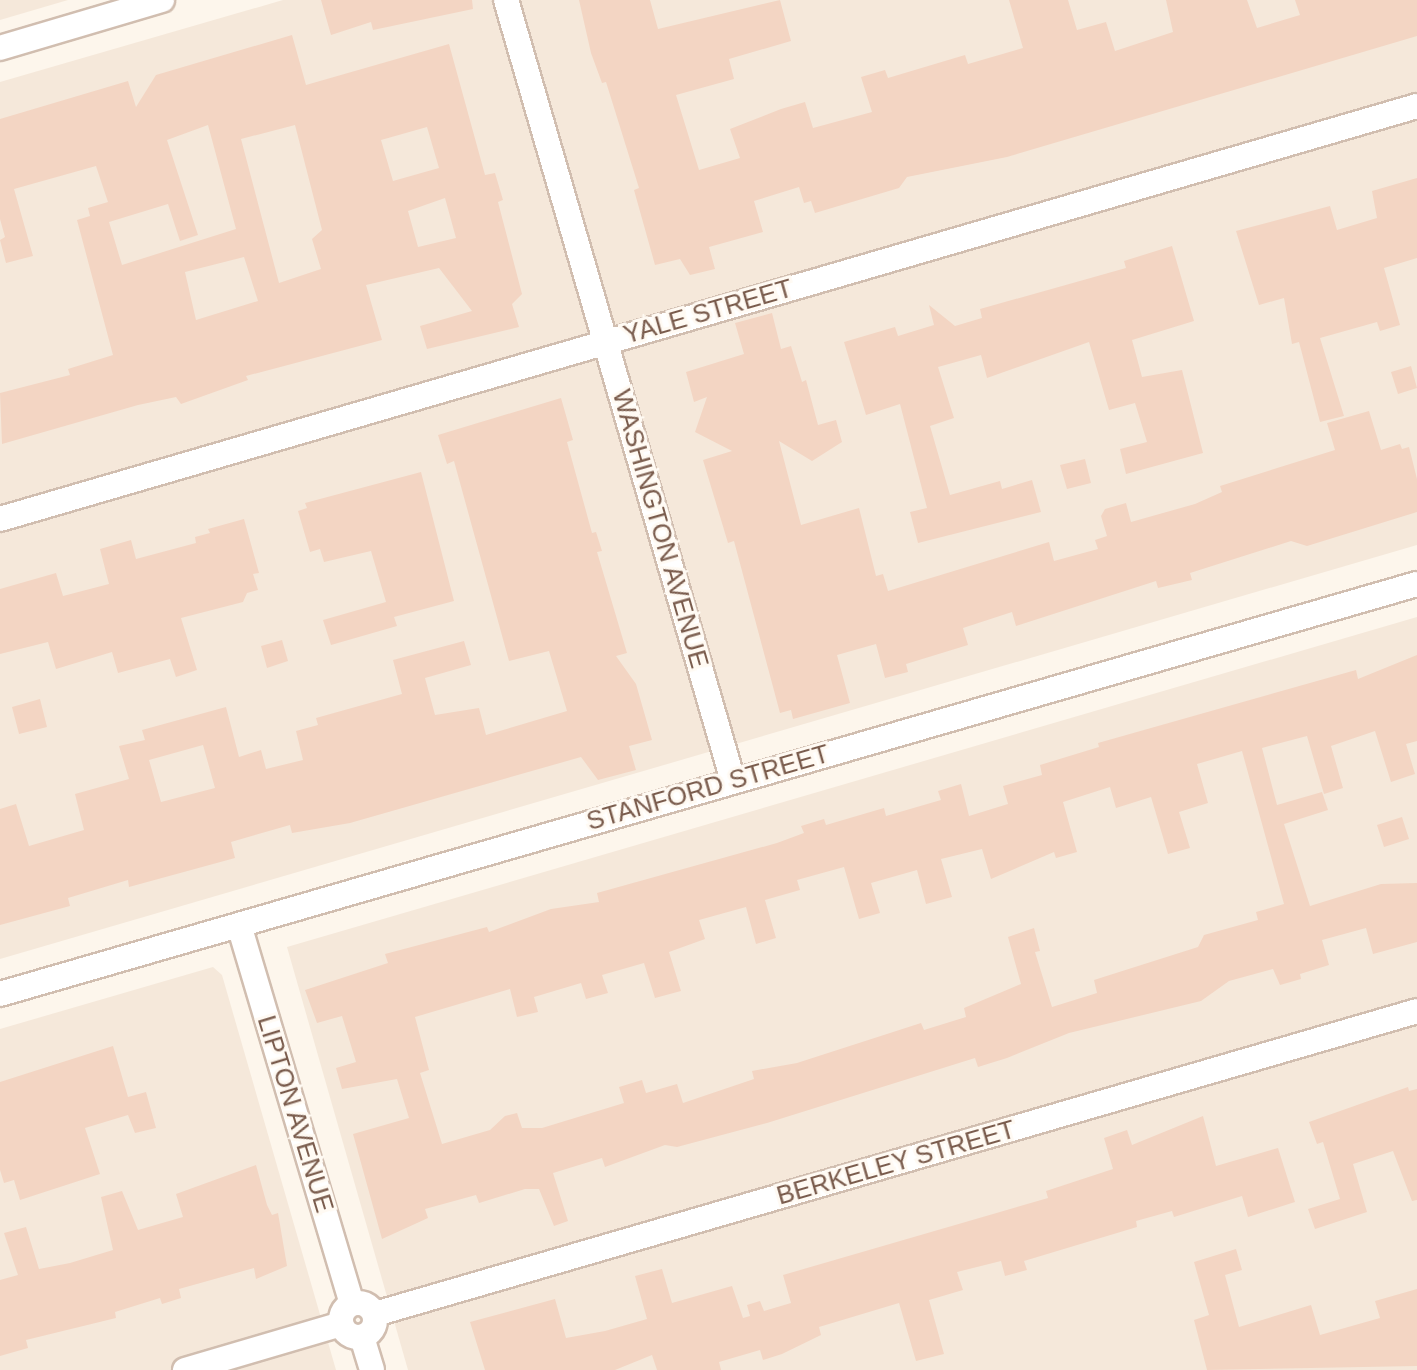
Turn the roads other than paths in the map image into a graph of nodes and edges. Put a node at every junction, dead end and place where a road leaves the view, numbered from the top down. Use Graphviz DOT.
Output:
graph roads {
  1 [pos="162,0"];
  2 [pos="506,0"];
  3 [pos="0,48"];
  4 [pos="1417,106"];
  5 [pos="606,342"];
  6 [pos="0,519"];
  7 [pos="1417,584"];
  8 [pos="733,781"];
  9 [pos="239,925"];
  10 [pos="0,994"];
  11 [pos="1417,1011"];
  12 [pos="352,1321"];
  13 [pos="185,1370"];
  14 [pos="372,1370"];
  1 -- 3 [label="street"];
  2 -- 5 [label="street, WASHINGTON AVENUE"];
  4 -- 5 [label="street, YALE STREET"];
  5 -- 6 [label="street, YALE STREET"];
  5 -- 8 [label="street, WASHINGTON AVENUE"];
  7 -- 8 [label="street, STANFORD STREET"];
  8 -- 9 [label="street, STANFORD STREET"];
  9 -- 10 [label="street, STANFORD STREET"];
  9 -- 12 [label="street, LIPTON AVENUE"];
  11 -- 12 [label="street, BERKELEY STREET"];
  12 -- 13 [label="street"];
  12 -- 14 [label="street, LIPTON AVENUE"];
}
